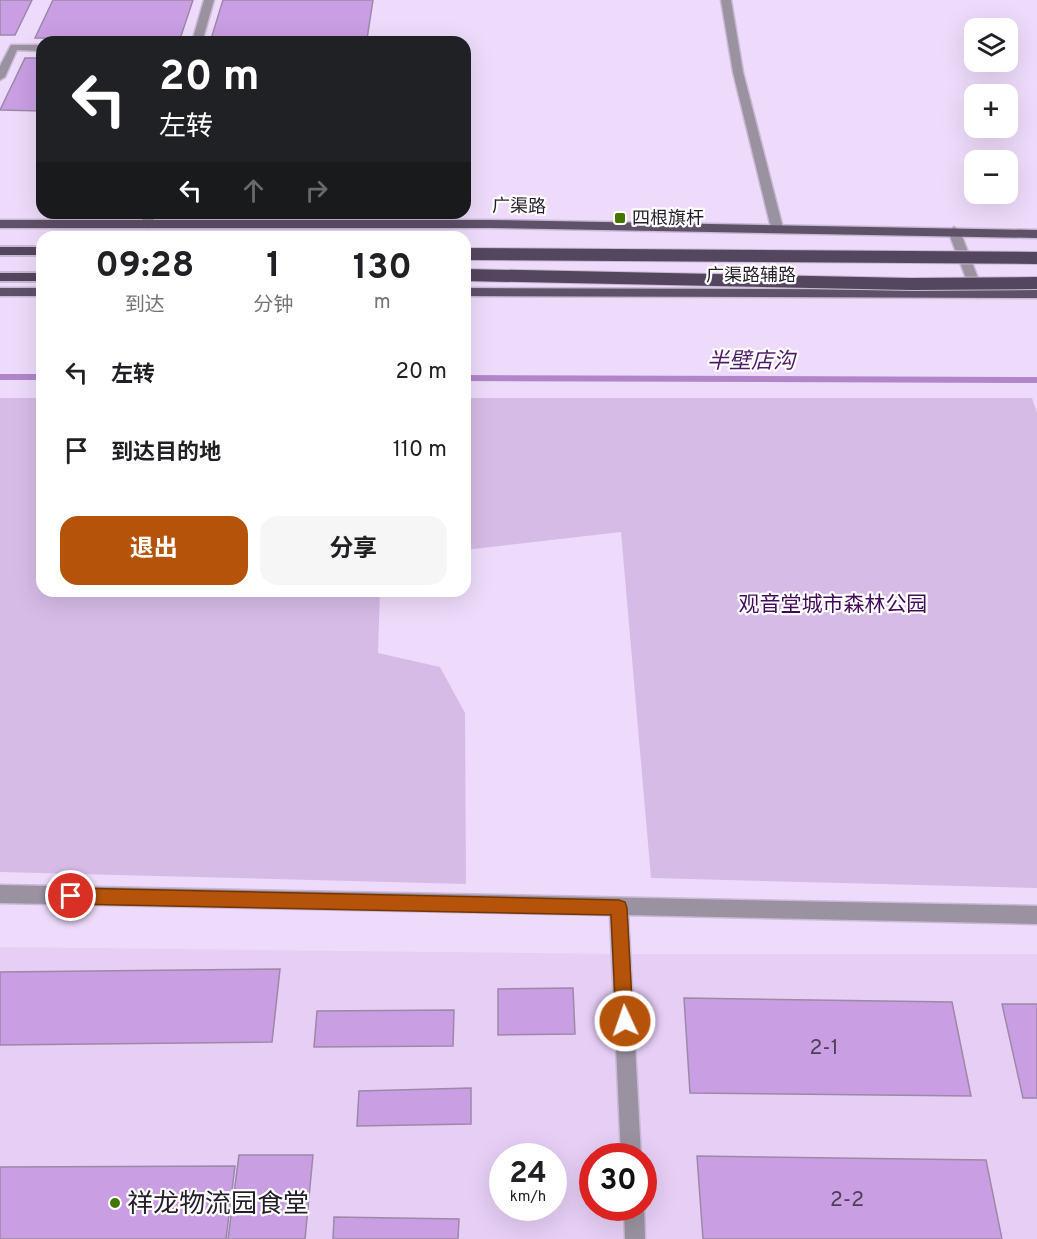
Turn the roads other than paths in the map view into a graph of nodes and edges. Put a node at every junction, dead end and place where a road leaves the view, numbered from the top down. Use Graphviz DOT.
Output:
graph roads {
  1 [pos="209,0"];
  2 [pos="726,0"];
  3 [pos="199,36"];
  4 [pos="36,48"];
  5 [pos="0,77"];
  6 [pos="123,219"];
  7 [pos="205,219"];
  8 [pos="0,224"];
  9 [pos="777,228"];
  10 [pos="954,231"];
  11 [pos="1037,234"];
  12 [pos="0,251"];
  13 [pos="36,251"];
  14 [pos="471,254"];
  15 [pos="1037,258"];
  16 [pos="471,275"];
  17 [pos="0,277"];
  18 [pos="36,277"];
  19 [pos="1037,282"];
  20 [pos="0,292"];
  21 [pos="36,292"];
  22 [pos="471,292"];
  23 [pos="978,294"];
  24 [pos="1037,294"];
  25 [pos="0,894"];
  26 [pos="619,908"];
  27 [pos="1037,915"];
  28 [pos="630,1143"];
  29 [pos="634,1221"];
  30 [pos="635,1239"];
  1 -- 3 [label="street"];
  2 -- 9 [label="street"];
  4 -- 5 [label="street"];
  6 -- 8 [label="main road, 广渠路"];
  7 -- 9 [label="main road, 广渠路"];
  9 -- 10 [label="main road, 广渠路"];
  10 -- 11 [label="main road, 广渠路"];
  10 -- 23 [label="street"];
  12 -- 13 [label="highway"];
  14 -- 15 [label="highway, bridge"];
  16 -- 19 [label="highway, bridge"];
  17 -- 18 [label="highway"];
  20 -- 21 [label="main road"];
  22 -- 23 [label="main road, 广渠路辅路"];
  23 -- 24 [label="main road, 广渠路辅路"];
  25 -- 26 [label="street"];
  26 -- 27 [label="street"];
  26 -- 28 [label="street"];
  29 -- 30 [label="street"];
}
